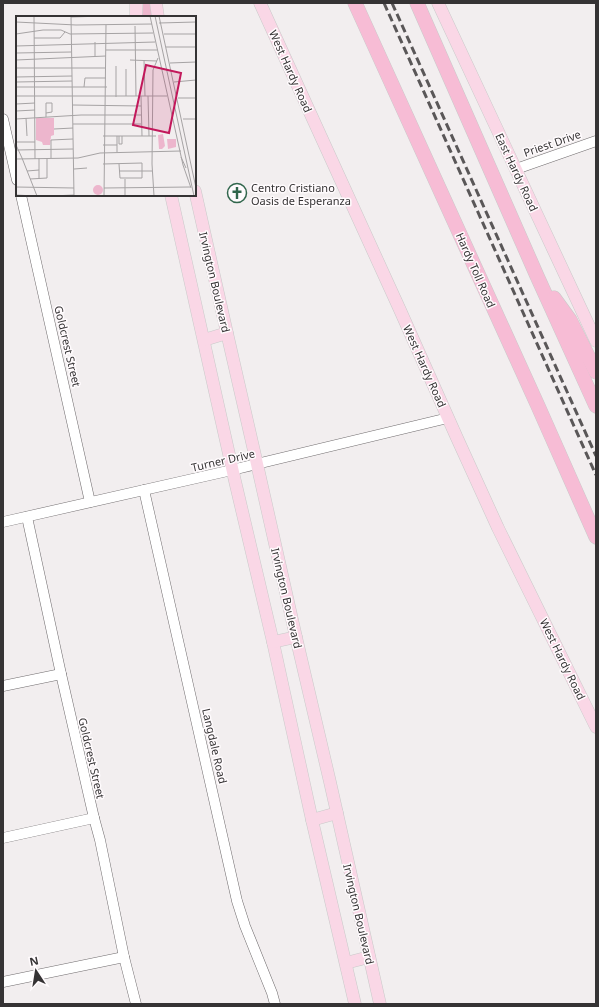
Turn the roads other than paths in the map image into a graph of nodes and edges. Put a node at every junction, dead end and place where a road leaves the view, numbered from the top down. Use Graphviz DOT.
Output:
graph roads {
  1 [pos="136,3"];
  2 [pos="156,3"];
  3 [pos="260,3"];
  4 [pos="355,3"];
  5 [pos="417,3"];
  6 [pos="438,3"];
  7 [pos="136,16"];
  8 [pos="158,16"];
  9 [pos="3,119"];
  10 [pos="596,141"];
  11 [pos="516,169"];
  12 [pos="16,176"];
  13 [pos="196,195"];
  14 [pos="21,196"];
  15 [pos="171,196"];
  16 [pos="537,276"];
  17 [pos="227,333"];
  18 [pos="204,340"];
  19 [pos="596,341"];
  20 [pos="596,372"];
  21 [pos="596,406"];
  22 [pos="448,418"];
  23 [pos="257,464"];
  24 [pos="232,470"];
  25 [pos="144,490"];
  26 [pos="90,502"];
  27 [pos="27,517"];
  28 [pos="3,522"];
  29 [pos="596,537"];
  30 [pos="296,637"];
  31 [pos="273,642"];
  32 [pos="61,674"];
  33 [pos="3,686"];
  34 [pos="596,727"];
  35 [pos="337,813"];
  36 [pos="94,818"];
  37 [pos="312,820"];
  38 [pos="3,838"];
  39 [pos="124,957"];
  40 [pos="369,957"];
  41 [pos="346,963"];
  42 [pos="3,982"];
  43 [pos="136,1004"];
  44 [pos="275,1004"];
  45 [pos="355,1004"];
  46 [pos="380,1004"];
  1 -- 7 [label="main road"];
  2 -- 8 [label="main road"];
  3 -- 22 [label="main road, West Hardy Road"];
  4 -- 29 [label="highway, Hardy Toll Road"];
  5 -- 16 [label="highway"];
  6 -- 11 [label="main road, East Hardy Road"];
  9 -- 12 [label="street"];
  10 -- 11 [label="street, Priest Drive"];
  11 -- 19 [label="main road, East Hardy Road"];
  13 -- 17 [label="main road, Irvington Boulevard"];
  14 -- 26 [label="street, Goldcrest Street"];
  15 -- 18 [label="main road"];
  16 -- 20 [label="highway"];
  16 -- 21 [label="highway"];
  17 -- 18 [label="main road"];
  17 -- 23 [label="main road, Irvington Boulevard"];
  18 -- 24 [label="main road"];
  22 -- 23 [label="street, Turner Drive"];
  22 -- 34 [label="main road, West Hardy Road"];
  23 -- 24 [label="street, Turner Drive"];
  23 -- 30 [label="main road, Irvington Boulevard"];
  24 -- 25 [label="street, Turner Drive"];
  24 -- 31 [label="main road"];
  25 -- 26 [label="street, Turner Drive"];
  25 -- 44 [label="street, Langdale Road"];
  26 -- 27 [label="street, Turner Drive"];
  27 -- 28 [label="street, Turner Drive"];
  27 -- 32 [label="street, Goldcrest Street"];
  30 -- 31 [label="main road"];
  30 -- 35 [label="main road, Irvington Boulevard"];
  31 -- 37 [label="main road"];
  32 -- 33 [label="street"];
  32 -- 36 [label="street, Goldcrest Street"];
  35 -- 37 [label="main road"];
  35 -- 40 [label="main road, Irvington Boulevard"];
  36 -- 38 [label="street"];
  36 -- 39 [label="street, Goldcrest Street"];
  37 -- 41 [label="main road"];
  39 -- 42 [label="street"];
  39 -- 43 [label="street, Goldcrest Street"];
  40 -- 41 [label="main road"];
  40 -- 46 [label="main road, Irvington Boulevard"];
  41 -- 45 [label="main road"];
}
